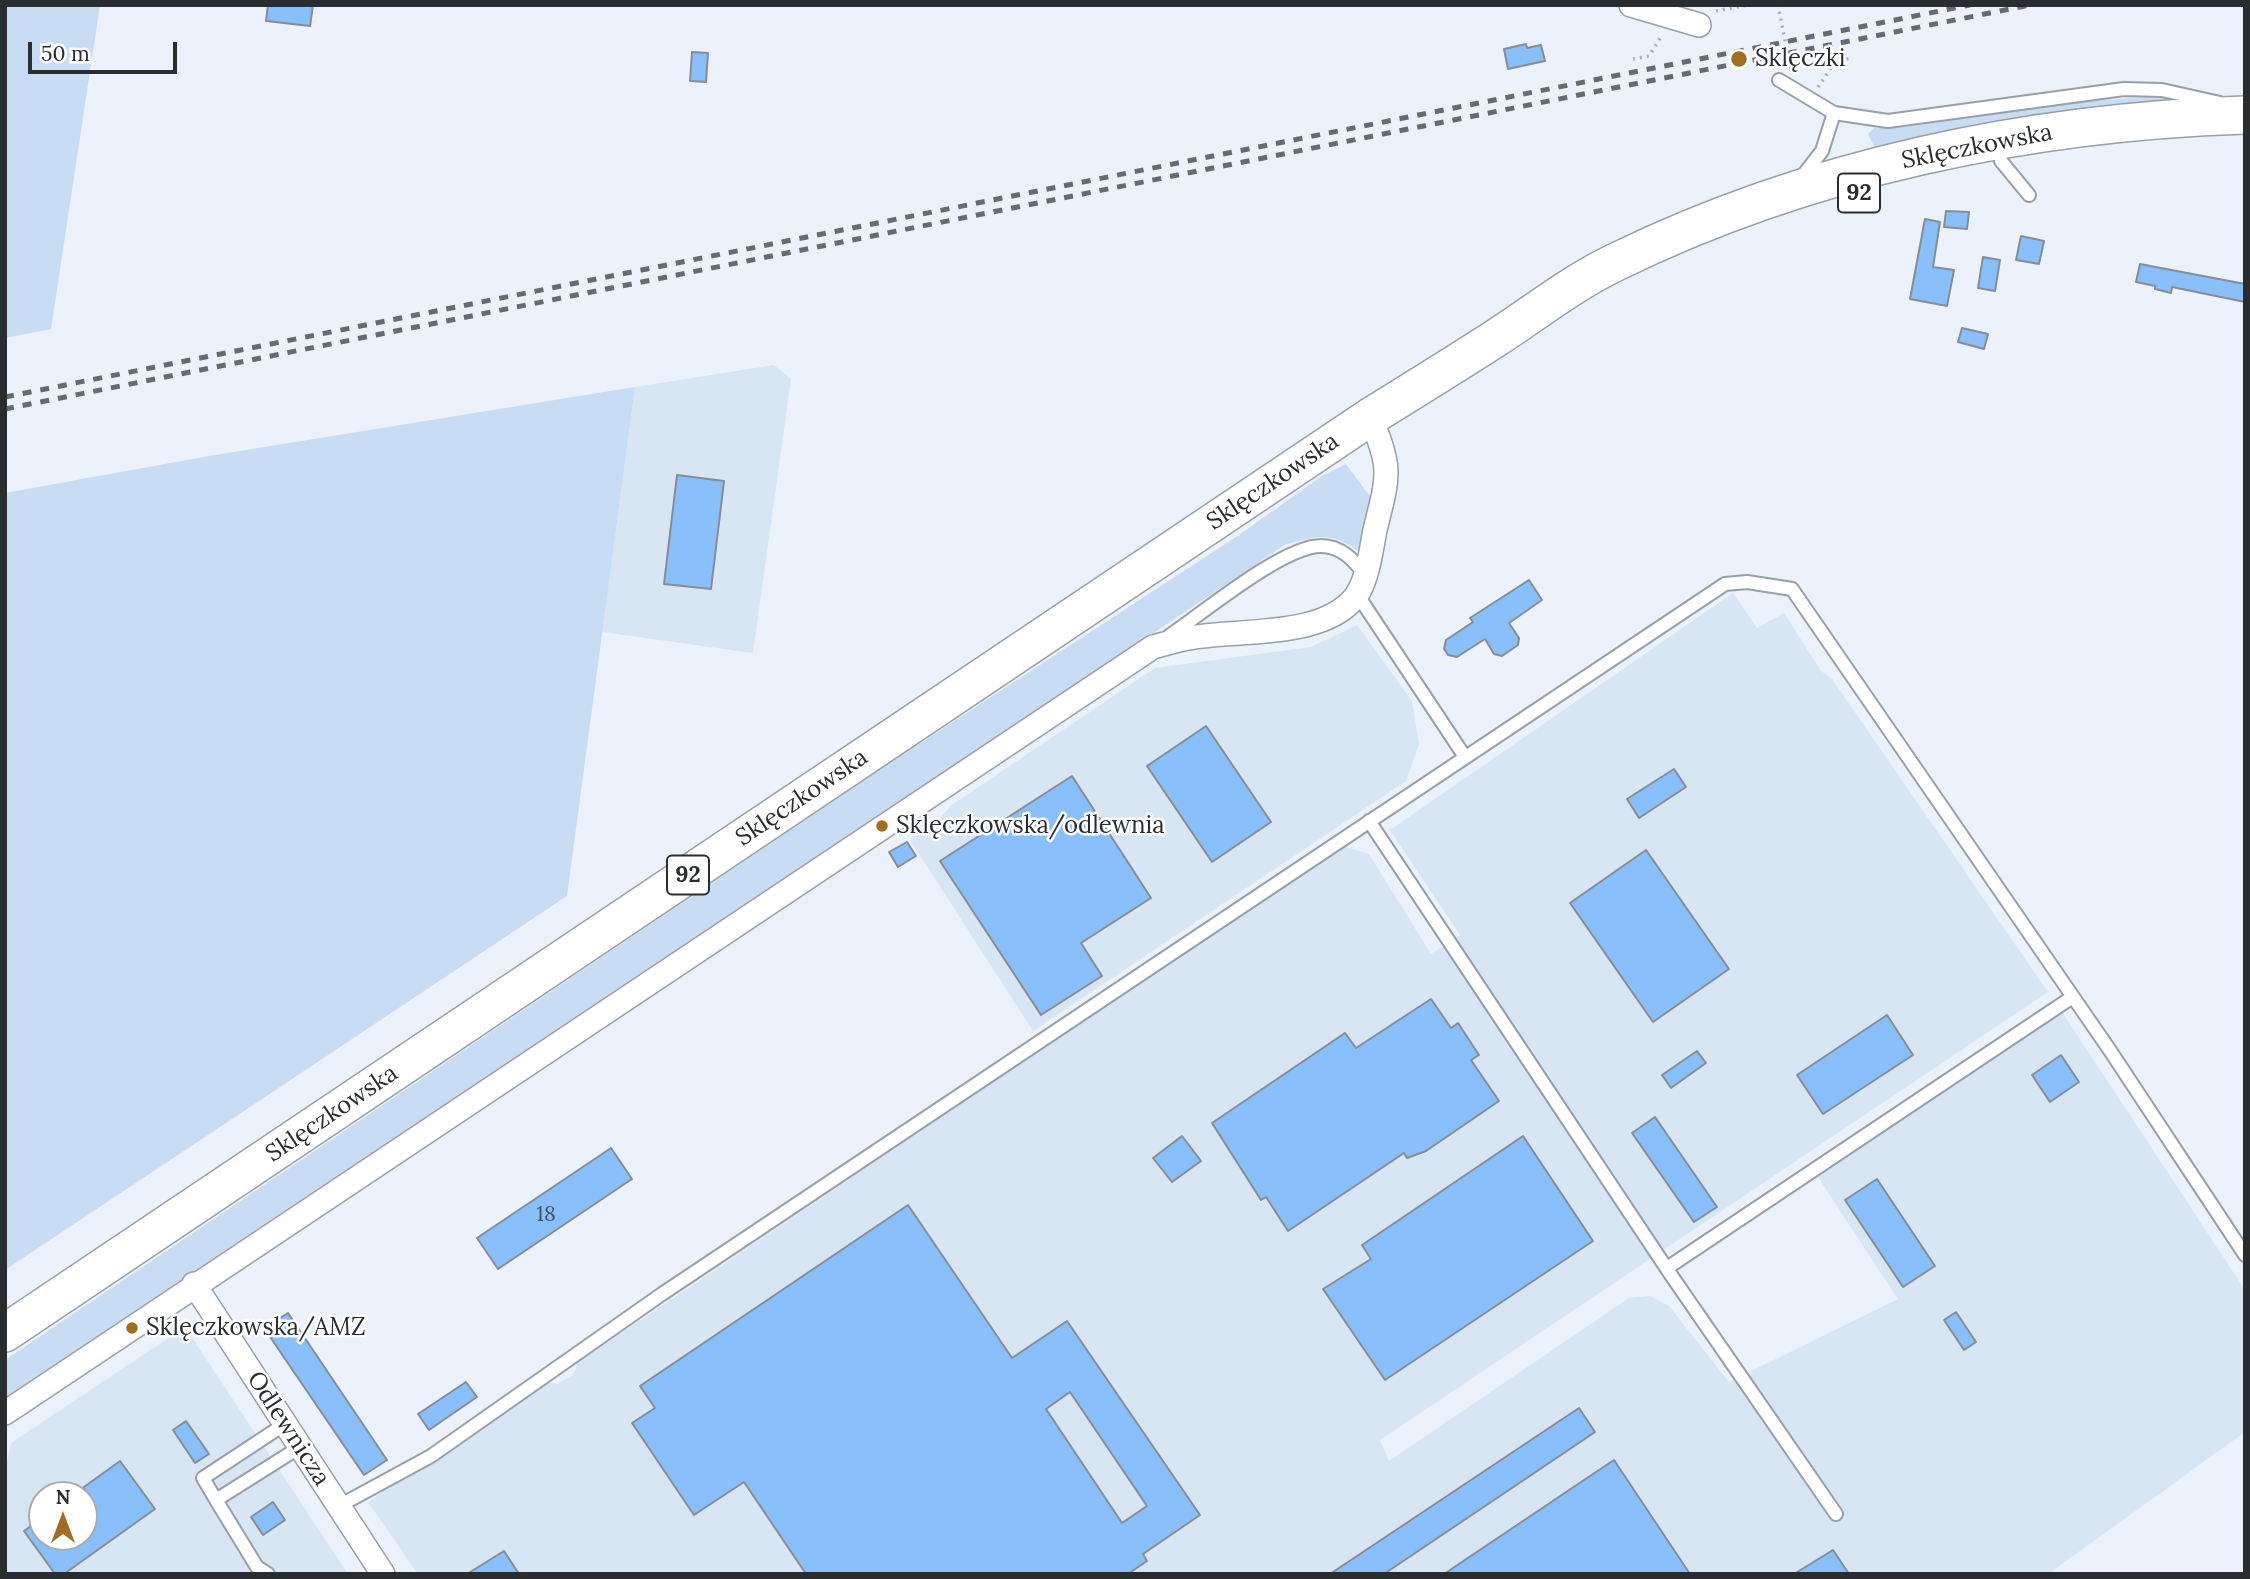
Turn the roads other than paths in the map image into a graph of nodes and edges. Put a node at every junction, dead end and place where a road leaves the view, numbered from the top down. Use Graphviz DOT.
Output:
graph roads {
  1 [pos="1631,5"];
  2 [pos="1670,10"];
  3 [pos="1699,26"];
  4 [pos="1779,80"];
  5 [pos="2245,109"];
  6 [pos="1834,113"];
  7 [pos="2245,115"];
  8 [pos="2245,135"];
  9 [pos="1999,150"];
  10 [pos="1790,193"];
  11 [pos="2029,195"];
  12 [pos="1497,337"];
  13 [pos="1370,417"];
  14 [pos="1361,585"];
  15 [pos="1153,647"];
  16 [pos="1465,757"];
  17 [pos="1369,821"];
  18 [pos="2071,998"];
  19 [pos="2245,1255"];
  20 [pos="1667,1268"];
  21 [pos="194,1284"];
  22 [pos="5,1333"];
  23 [pos="5,1413"];
  24 [pos="285,1424"];
  25 [pos="300,1447"];
  26 [pos="216,1500"];
  27 [pos="339,1506"];
  28 [pos="1836,1514"];
  29 [pos="268,1574"];
  30 [pos="383,1574"];
  1 -- 2 [label="street"];
  2 -- 3 [label="street"];
  4 -- 6 [label="lane"];
  5 -- 6 [label="lane"];
  6 -- 10 [label="lane"];
  7 -- 9 [label="main road, Sklęczkowska / 92"];
  8 -- 9 [label="main road, Sklęczkowska / 92"];
  9 -- 10 [label="main road, Sklęczkowska / 92"];
  9 -- 11 [label="lane"];
  9 -- 12 [label="main road, Sklęczkowska / 92"];
  10 -- 12 [label="main road, Sklęczkowska / 92"];
  12 -- 13 [label="main road, Sklęczkowska / 92"];
  13 -- 14 [label="street"];
  13 -- 22 [label="main road, Sklęczkowska / 92"];
  14 -- 15 [label="street"];
  14 -- 15 [label="lane"];
  14 -- 16 [label="lane"];
  15 -- 21 [label="street"];
  16 -- 17 [label="lane"];
  16 -- 18 [label="lane"];
  17 -- 20 [label="lane"];
  17 -- 27 [label="lane"];
  18 -- 19 [label="lane"];
  18 -- 20 [label="lane"];
  20 -- 28 [label="lane"];
  21 -- 23 [label="street"];
  21 -- 24 [label="street, Odlewnicza"];
  24 -- 25 [label="street, Odlewnicza"];
  24 -- 26 [label="lane"];
  25 -- 26 [label="lane"];
  25 -- 27 [label="street, Odlewnicza"];
  26 -- 29 [label="lane"];
  27 -- 30 [label="street, Odlewnicza"];
}
